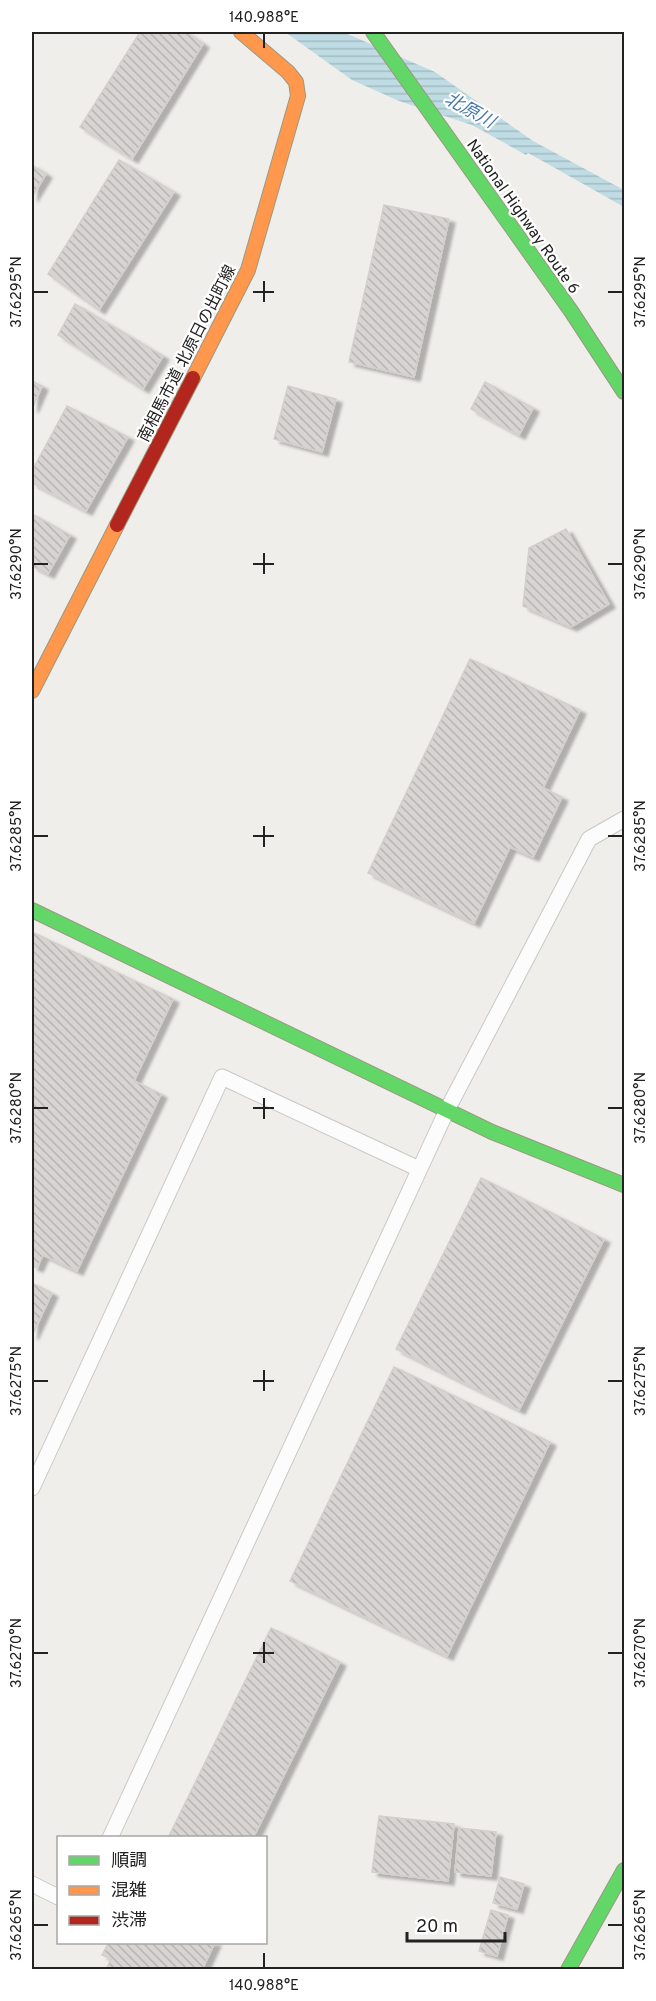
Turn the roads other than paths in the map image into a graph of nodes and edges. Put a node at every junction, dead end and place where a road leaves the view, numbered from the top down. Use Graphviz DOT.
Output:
graph roads {
  1 [pos="240,32"];
  2 [pos="373,32"];
  3 [pos="624,392"];
  4 [pos="32,691"];
  5 [pos="624,819"];
  6 [pos="32,910"];
  7 [pos="447,1110"];
  8 [pos="419,1169"];
  9 [pos="624,1185"];
  10 [pos="32,1488"];
  11 [pos="111,1836"];
  12 [pos="624,1870"];
  13 [pos="32,1884"];
  14 [pos="57,1896"];
  15 [pos="568,1970"];
  1 -- 4 [label="main road, 南相馬市道 北原日の出町線"];
  2 -- 3 [label="main road, National Highway Route 6"];
  5 -- 7 [label="lane"];
  6 -- 7 [label="main road"];
  7 -- 8 [label="lane"];
  7 -- 9 [label="main road"];
  8 -- 10 [label="lane"];
  8 -- 11 [label="lane"];
  12 -- 15 [label="main road"];
  13 -- 14 [label="lane"];
}
